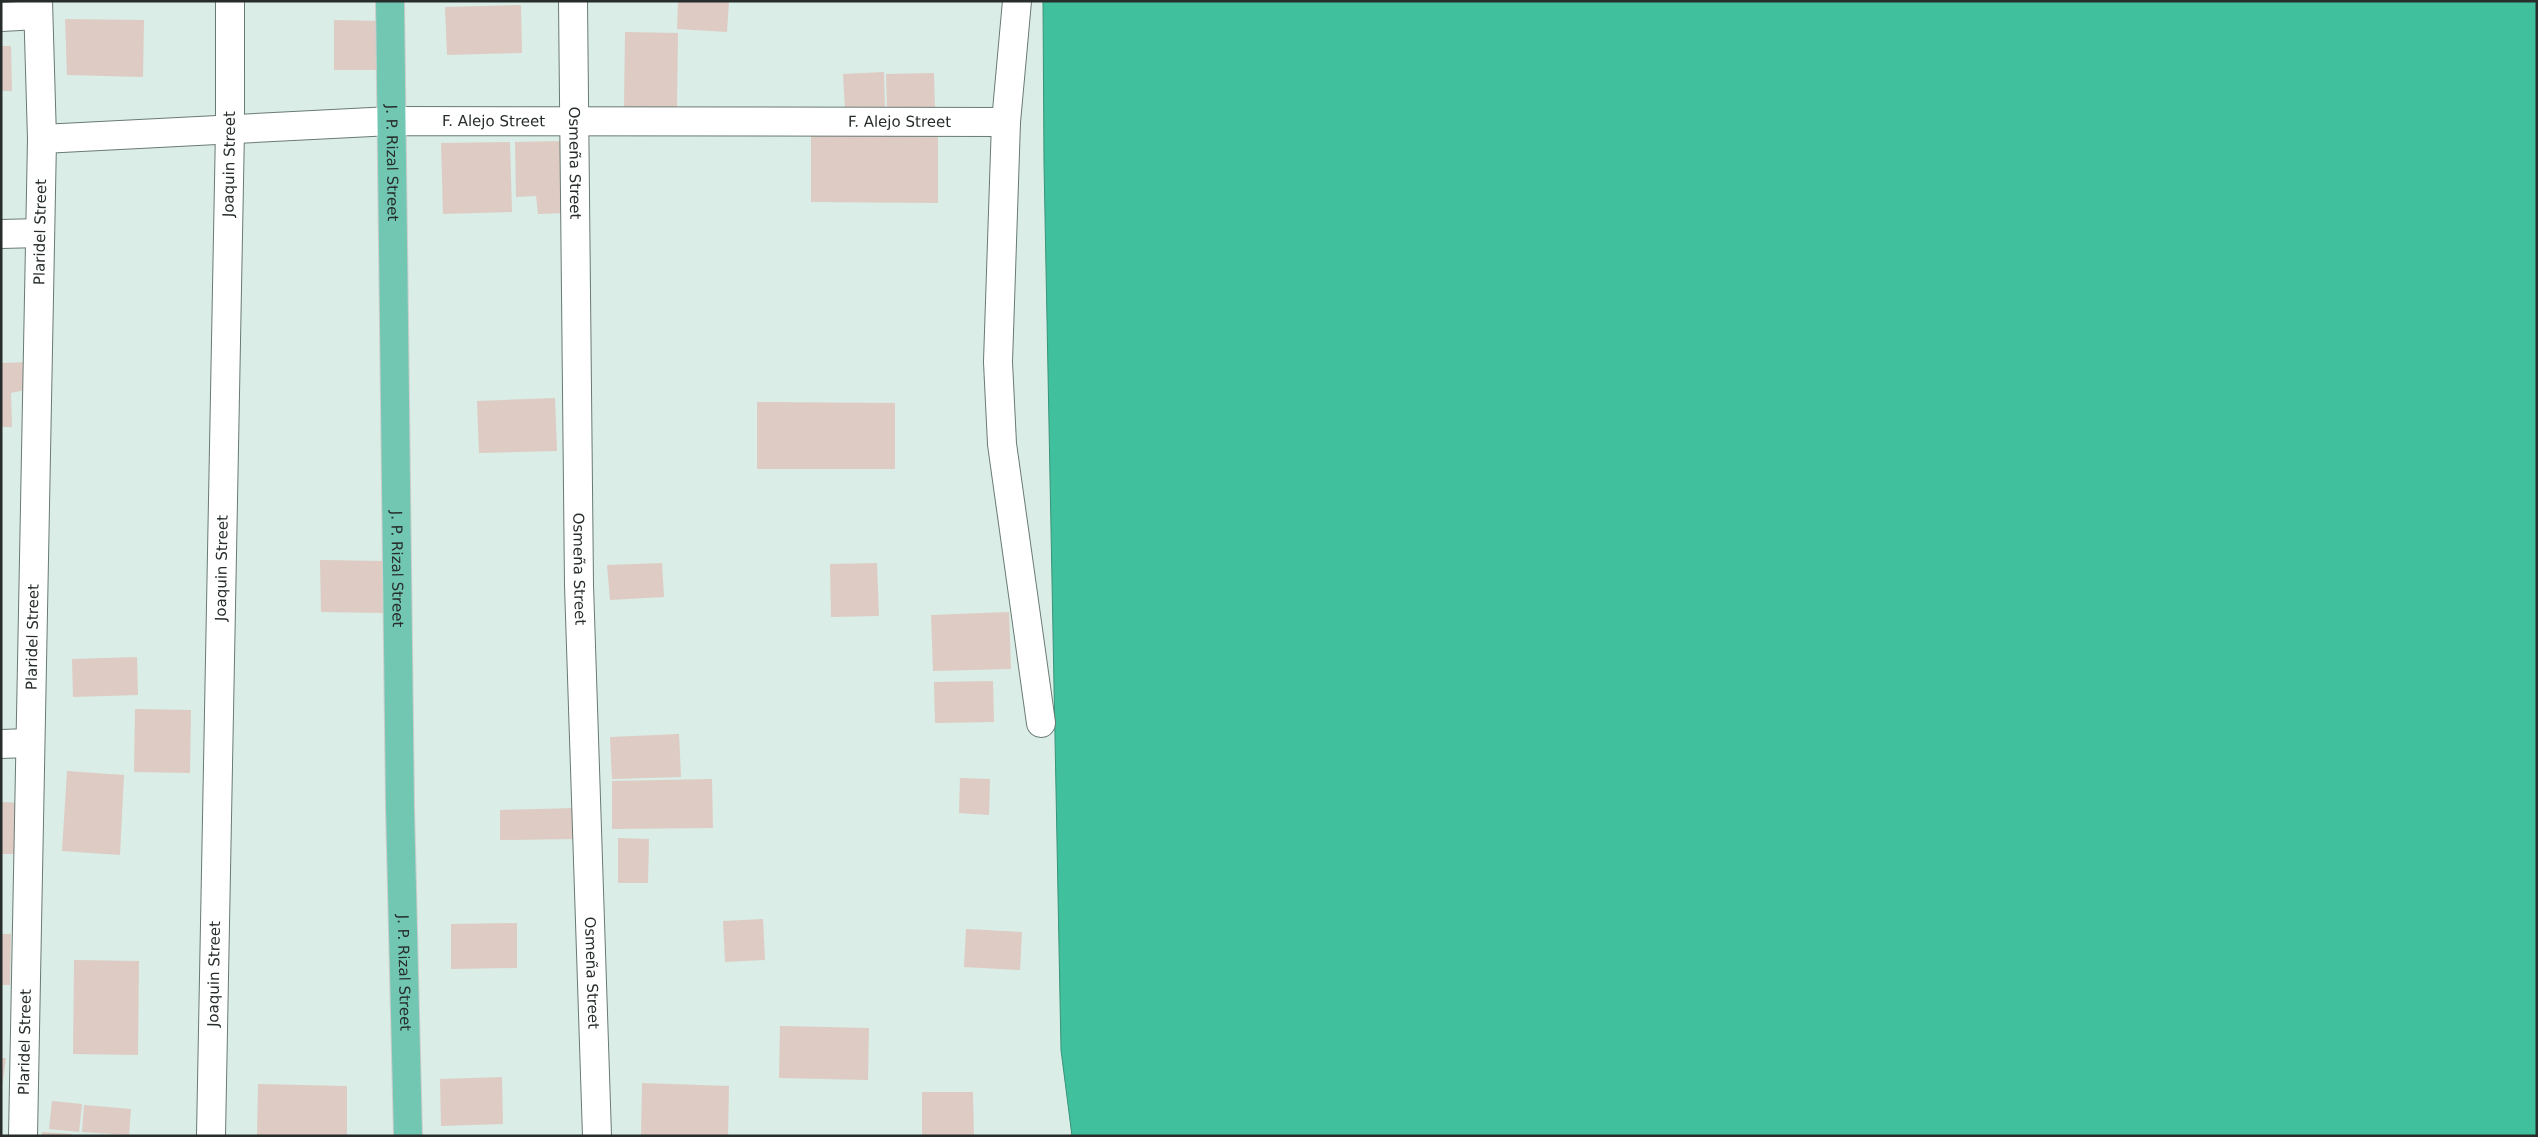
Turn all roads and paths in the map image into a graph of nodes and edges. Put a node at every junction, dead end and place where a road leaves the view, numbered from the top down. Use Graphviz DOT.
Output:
graph roads {
  1 [pos="230,1"];
  2 [pos="390,1"];
  3 [pos="573,1"];
  4 [pos="1017,1"];
  5 [pos="38,8"];
  6 [pos="1,17"];
  7 [pos="391,121"];
  8 [pos="574,121"];
  9 [pos="1006,122"];
  10 [pos="230,129"];
  11 [pos="42,139"];
  12 [pos="40,233"];
  13 [pos="1,234"];
  14 [pos="1041,723"];
  15 [pos="29,743"];
  16 [pos="1,744"];
  17 [pos="13,1005"];
  18 [pos="23,1136"];
  19 [pos="211,1136"];
  20 [pos="408,1136"];
  21 [pos="598,1136"];
  1 -- 10 [label="street, Joaquin Street"];
  2 -- 7 [label="main road, J. P. Rizal Street"];
  3 -- 8 [label="street, Osmeña Street"];
  4 -- 9 [label="street"];
  5 -- 6 [label="street"];
  5 -- 11 [label="street, Plaridel Street"];
  7 -- 8 [label="street, F. Alejo Street"];
  7 -- 10 [label="street, F. Alejo Street"];
  7 -- 20 [label="main road, J. P. Rizal Street"];
  8 -- 9 [label="street, F. Alejo Street"];
  8 -- 21 [label="street, Osmeña Street"];
  9 -- 14 [label="street"];
  10 -- 11 [label="street, F. Alejo Street"];
  10 -- 19 [label="street, Joaquin Street"];
  11 -- 12 [label="street, Plaridel Street"];
  12 -- 13 [label="street"];
  12 -- 15 [label="street, Plaridel Street"];
  15 -- 16 [label="street"];
  15 -- 17 [label="street, Plaridel Street"];
  17 -- 18 [label="street, Plaridel Street"];
}
